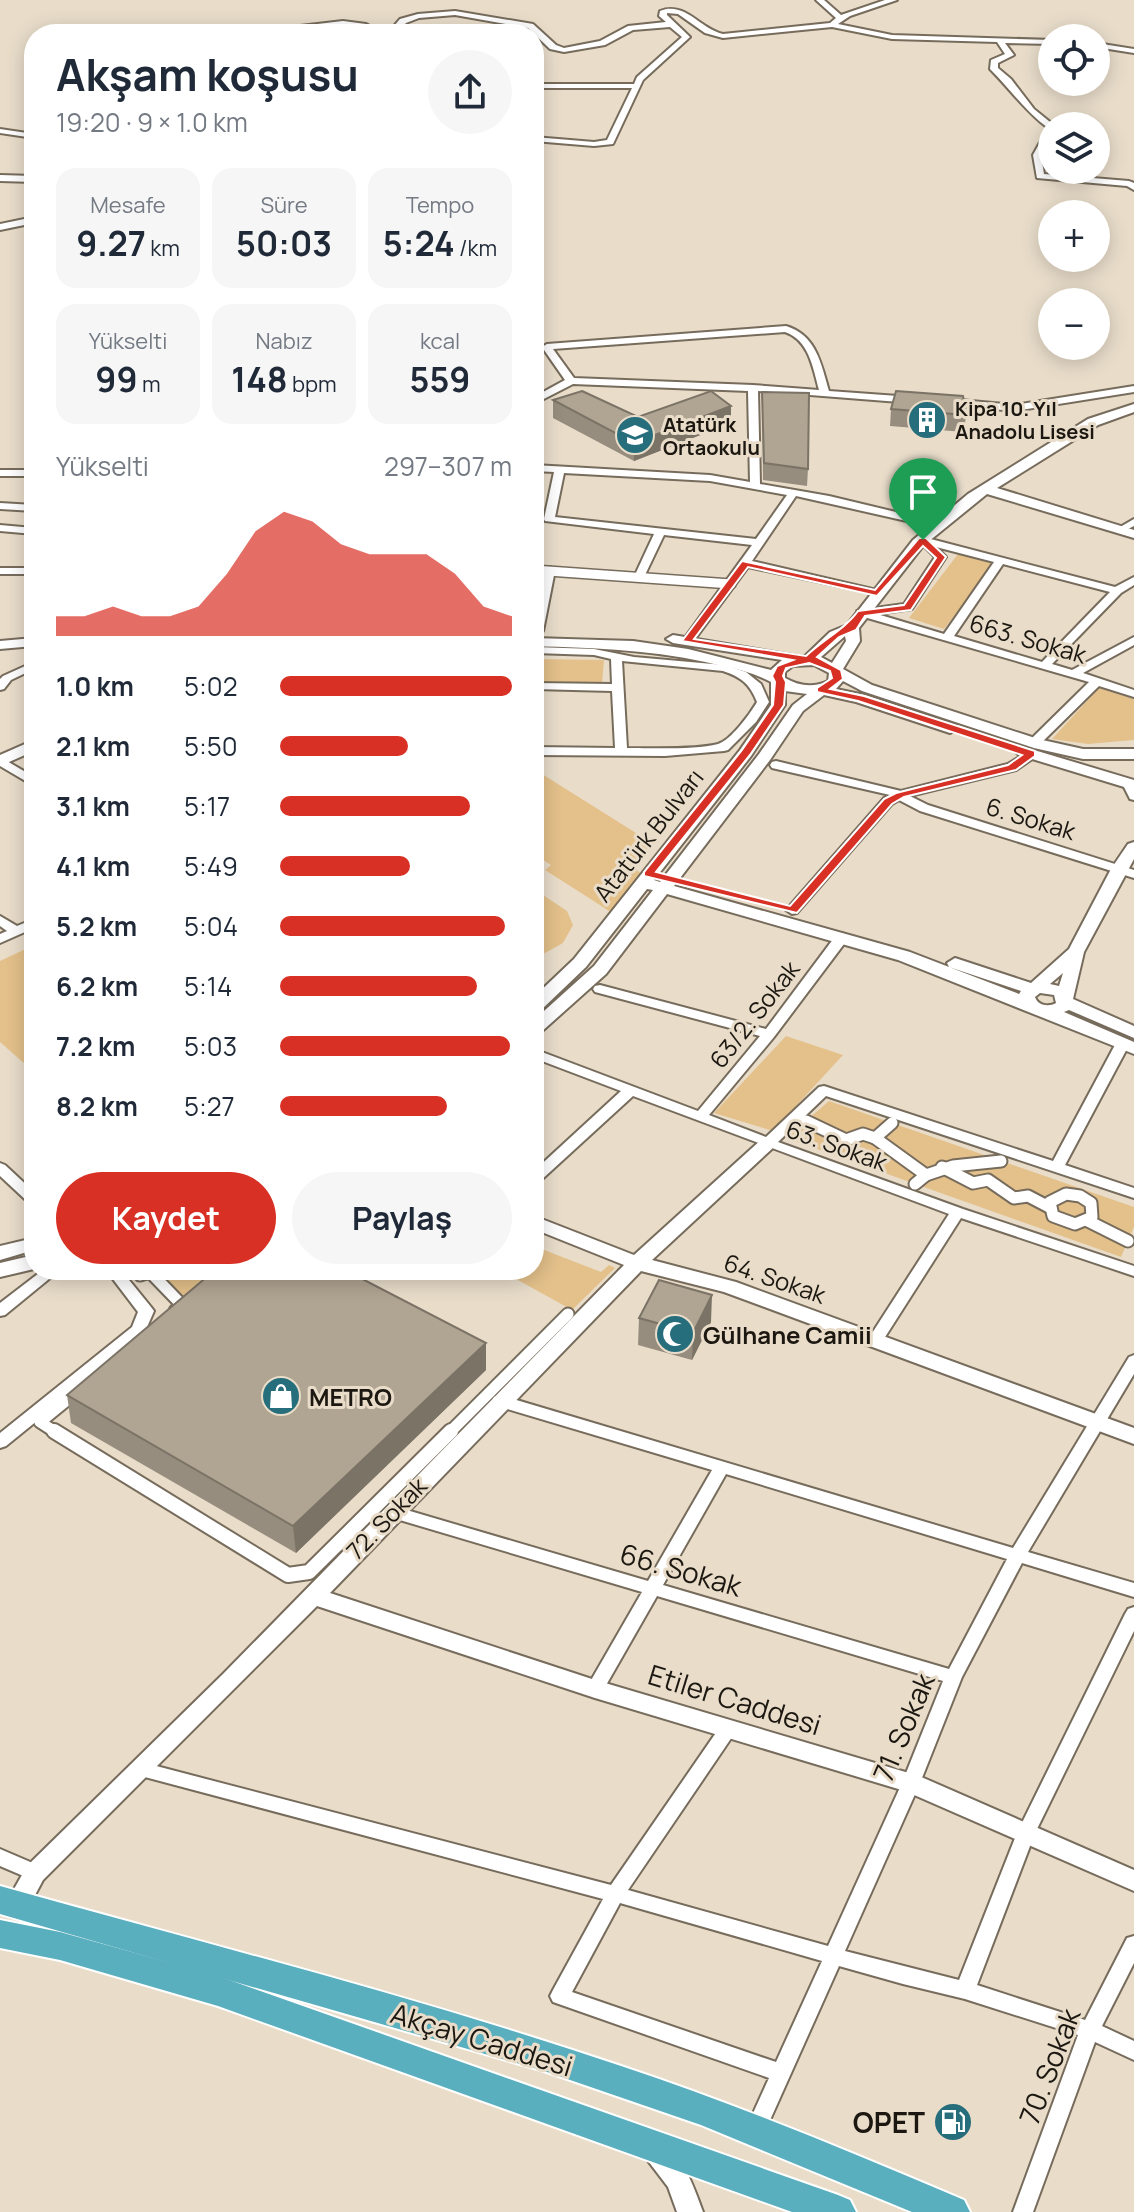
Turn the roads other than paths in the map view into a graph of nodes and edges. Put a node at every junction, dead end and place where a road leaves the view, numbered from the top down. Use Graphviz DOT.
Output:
graph roads {
  1 [pos="820,0"];
  2 [pos="880,0"];
  3 [pos="893,0"];
  4 [pos="656,2"];
  5 [pos="862,10"];
  6 [pos="664,11"];
  7 [pos="841,19"];
  8 [pos="400,24"];
  9 [pos="518,24"];
  10 [pos="673,24"];
  11 [pos="832,25"];
  12 [pos="544,39"];
  13 [pos="999,40"];
  14 [pos="1038,41"];
  15 [pos="1110,47"];
  16 [pos="1134,51"];
  17 [pos="544,86"];
  18 [pos="637,86"];
  19 [pos="0,131"];
  20 [pos="24,135"];
  21 [pos="544,140"];
  22 [pos="0,178"];
  23 [pos="24,179"];
  24 [pos="1134,187"];
  25 [pos="24,222"];
  26 [pos="0,227"];
  27 [pos="571,381"];
  28 [pos="753,388"];
  29 [pos="1134,389"];
  30 [pos="825,394"];
  31 [pos="544,396"];
  32 [pos="925,400"];
  33 [pos="939,401"];
  34 [pos="1133,408"];
  35 [pos="544,468"];
  36 [pos="560,469"];
  37 [pos="0,473"];
  38 [pos="24,473"];
  39 [pos="755,486"];
  40 [pos="986,489"];
  41 [pos="793,493"];
  42 [pos="0,506"];
  43 [pos="24,507"];
  44 [pos="544,519"];
  45 [pos="549,519"];
  46 [pos="1134,522"];
  47 [pos="942,526"];
  48 [pos="0,528"];
  49 [pos="24,530"];
  50 [pos="660,532"];
  51 [pos="1127,532"];
  52 [pos="923,540"];
  53 [pos="759,543"];
  54 [pos="1000,561"];
  55 [pos="745,563"];
  56 [pos="544,570"];
  57 [pos="550,570"];
  58 [pos="0,571"];
  59 [pos="24,571"];
  60 [pos="639,577"];
  61 [pos="1134,580"];
  62 [pos="731,584"];
  63 [pos="1117,591"];
  64 [pos="877,593"];
  65 [pos="544,596"];
  66 [pos="861,613"];
  67 [pos="852,628"];
  68 [pos="24,634"];
  69 [pos="544,634"];
  70 [pos="544,635"];
  71 [pos="0,636"];
  72 [pos="947,638"];
  73 [pos="1134,640"];
  74 [pos="688,641"];
  75 [pos="24,643"];
  76 [pos="0,645"];
  77 [pos="544,651"];
  78 [pos="616,656"];
  79 [pos="809,660"];
  80 [pos="1044,666"];
  81 [pos="24,670"];
  82 [pos="835,670"];
  83 [pos="1073,674"];
  84 [pos="1097,681"];
  85 [pos="780,682"];
  86 [pos="544,686"];
  87 [pos="0,687"];
  88 [pos="618,688"];
  89 [pos="821,690"];
  90 [pos="1134,694"];
  91 [pos="1032,748"];
  92 [pos="24,751"];
  93 [pos="544,751"];
  94 [pos="621,751"];
  95 [pos="1134,754"];
  96 [pos="3,763"];
  97 [pos="776,765"];
  98 [pos="24,776"];
  99 [pos="1130,786"];
  100 [pos="900,795"];
  101 [pos="1134,847"];
  102 [pos="1126,871"];
  103 [pos="646,878"];
  104 [pos="666,884"];
  105 [pos="792,910"];
  106 [pos="0,920"];
  107 [pos="24,927"];
  108 [pos="16,931"];
  109 [pos="842,937"];
  110 [pos="0,939"];
  111 [pos="1076,952"];
  112 [pos="600,989"];
  113 [pos="1032,993"];
  114 [pos="544,997"];
  115 [pos="1066,1000"];
  116 [pos="1045,1011"];
  117 [pos="544,1020"];
  118 [pos="769,1034"];
  119 [pos="1130,1041"];
  120 [pos="544,1057"];
  121 [pos="631,1090"];
  122 [pos="700,1117"];
  123 [pos="806,1121"];
  124 [pos="892,1123"];
  125 [pos="875,1138"];
  126 [pos="768,1143"];
  127 [pos="1001,1161"];
  128 [pos="942,1167"];
  129 [pos="1057,1167"];
  130 [pos="0,1168"];
  131 [pos="544,1170"];
  132 [pos="926,1175"];
  133 [pos="915,1184"];
  134 [pos="24,1191"];
  135 [pos="1134,1193"];
  136 [pos="1049,1207"];
  137 [pos="958,1212"];
  138 [pos="1088,1221"];
  139 [pos="544,1226"];
  140 [pos="24,1247"];
  141 [pos="0,1253"];
  142 [pos="1131,1259"];
  143 [pos="637,1263"];
  144 [pos="24,1264"];
  145 [pos="0,1270"];
  146 [pos="40,1280"];
  147 [pos="121,1280"];
  148 [pos="158,1280"];
  149 [pos="0,1311"];
  150 [pos="568,1314"];
  151 [pos="166,1319"];
  152 [pos="154,1328"];
  153 [pos="875,1341"];
  154 [pos="1134,1361"];
  155 [pos="500,1401"];
  156 [pos="1099,1423"];
  157 [pos="3,1435"];
  158 [pos="1134,1436"];
  159 [pos="722,1467"];
  160 [pos="393,1512"];
  161 [pos="1018,1554"];
  162 [pos="653,1588"];
  163 [pos="1134,1590"];
  164 [pos="311,1595"];
  165 [pos="1134,1614"];
  166 [pos="953,1677"];
  167 [pos="595,1689"];
  168 [pos="728,1729"];
  169 [pos="141,1769"];
  170 [pos="911,1783"];
  171 [pos="1026,1833"];
  172 [pos="0,1857"];
  173 [pos="35,1873"];
  174 [pos="1134,1881"];
  175 [pos="615,1894"];
  176 [pos="6,1913"];
  177 [pos="1134,1944"];
  178 [pos="834,1954"];
  179 [pos="965,1990"];
  180 [pos="1090,2030"];
  181 [pos="1134,2051"];
  182 [pos="781,2073"];
  183 [pos="755,2131"];
  184 [pos="648,2143"];
  185 [pos="690,2212"];
  186 [pos="838,2212"];
  187 [pos="952,2212"];
  188 [pos="1023,2212"];
  1 -- 7 [label="street"];
  2 -- 5 [label="street"];
  3 -- 5 [label="street"];
  4 -- 6 [label="street"];
  5 -- 7 [label="street"];
  6 -- 10 [label="street"];
  6 -- 11 [label="street"];
  7 -- 11 [label="street"];
  8 -- 9 [label="street"];
  10 -- 12 [label="street"];
  10 -- 18 [label="street"];
  11 -- 13 [label="street"];
  13 -- 14 [label="street"];
  13 -- 24 [label="street"];
  15 -- 16 [label="street"];
  17 -- 18 [label="street"];
  18 -- 21 [label="street"];
  19 -- 20 [label="street"];
  22 -- 23 [label="street"];
  25 -- 26 [label="street"];
  27 -- 28 [label="street"];
  27 -- 30 [label="street"];
  27 -- 31 [label="street"];
  28 -- 30 [label="street"];
  28 -- 39 [label="street"];
  29 -- 33 [label="street"];
  30 -- 32 [label="street"];
  34 -- 40 [label="street"];
  35 -- 36 [label="street"];
  36 -- 39 [label="street"];
  36 -- 45 [label="street"];
  37 -- 38 [label="street"];
  39 -- 41 [label="street"];
  40 -- 47 [label="street"];
  40 -- 51 [label="street"];
  41 -- 47 [label="street"];
  41 -- 53 [label="street"];
  42 -- 43 [label="street"];
  44 -- 45 [label="street"];
  45 -- 50 [label="street"];
  46 -- 51 [label="street"];
  47 -- 52 [label="street"];
  48 -- 49 [label="street"];
  50 -- 53 [label="street"];
  50 -- 60 [label="street"];
  52 -- 54 [label="street"];
  52 -- 64 [label="street"];
  52 -- 66 [label="street"];
  53 -- 55 [label="street"];
  54 -- 63 [label="street"];
  54 -- 72 [label="street"];
  55 -- 62 [label="street"];
  55 -- 64 [label="street"];
  56 -- 57 [label="street"];
  57 -- 60 [label="street"];
  57 -- 65 [label="street"];
  58 -- 59 [label="street"];
  60 -- 62 [label="street"];
  61 -- 63 [label="street"];
  62 -- 74 [label="street"];
  63 -- 80 [label="street"];
  64 -- 66 [label="street"];
  66 -- 67 [label="street"];
  66 -- 72 [label="street, 663. Sokak"];
  67 -- 79 [label="street"];
  67 -- 82 [label="street, Atatürk Bulvarı"];
  68 -- 71 [label="street"];
  69 -- 74 [label="street"];
  70 -- 85 [label="street"];
  72 -- 80 [label="street, 663. Sokak"];
  73 -- 83 [label="street"];
  74 -- 79 [label="street"];
  75 -- 76 [label="street"];
  77 -- 78 [label="street"];
  78 -- 88 [label="street"];
  78 -- 94 [label="street"];
  79 -- 82 [label="street"];
  79 -- 85 [label="street"];
  80 -- 83 [label="street, 663. Sokak"];
  81 -- 87 [label="street"];
  82 -- 89 [label="street, Atatürk Bulvarı"];
  82 -- 91 [label="street"];
  83 -- 84 [label="street, 663. Sokak"];
  84 -- 90 [label="street"];
  84 -- 91 [label="street, 663. Sokak"];
  85 -- 89 [label="street"];
  85 -- 103 [label="street, Atatürk Bulvarı"];
  86 -- 88 [label="street"];
  88 -- 94 [label="street"];
  89 -- 91 [label="street"];
  89 -- 104 [label="street, Atatürk Bulvarı"];
  91 -- 95 [label="street"];
  91 -- 99 [label="street"];
  91 -- 100 [label="street, 663. Sokak"];
  92 -- 96 [label="street"];
  93 -- 94 [label="street"];
  95 -- 99 [label="street"];
  96 -- 98 [label="street"];
  97 -- 100 [label="street, 6. Sokak"];
  100 -- 102 [label="street, 6. Sokak"];
  100 -- 105 [label="street"];
  101 -- 102 [label="street"];
  102 -- 111 [label="street"];
  103 -- 104 [label="street"];
  103 -- 114 [label="street, Atatürk Bulvarı"];
  104 -- 105 [label="street"];
  104 -- 109 [label="street"];
  104 -- 117 [label="street, Atatürk Bulvarı"];
  105 -- 113 [label="street"];
  106 -- 108 [label="street"];
  107 -- 108 [label="street"];
  108 -- 110 [label="street"];
  109 -- 113 [label="street"];
  109 -- 118 [label="street, 63/2. Sokak"];
  111 -- 113 [label="street"];
  111 -- 115 [label="street"];
  112 -- 118 [label="street"];
  113 -- 115 [label="street"];
  113 -- 116 [label="street"];
  115 -- 116 [label="street"];
  115 -- 119 [label="street"];
  116 -- 119 [label="street"];
  118 -- 122 [label="street, 63/2. Sokak"];
  119 -- 129 [label="street"];
  120 -- 121 [label="street"];
  121 -- 122 [label="street"];
  121 -- 131 [label="street"];
  122 -- 126 [label="street"];
  123 -- 125 [label="street"];
  124 -- 125 [label="street"];
  125 -- 132 [label="street"];
  126 -- 129 [label="street, 63. Sokak"];
  126 -- 137 [label="street, 63. Sokak"];
  126 -- 143 [label="street, 72. Sokak"];
  127 -- 128 [label="street"];
  128 -- 132 [label="street"];
  128 -- 136 [label="street"];
  129 -- 135 [label="street, 63. Sokak"];
  130 -- 134 [label="street"];
  132 -- 133 [label="street"];
  136 -- 138 [label="street"];
  136 -- 138 [label="street"];
  137 -- 142 [label="street, 63. Sokak"];
  137 -- 153 [label="street"];
  138 -- 142 [label="street"];
  139 -- 143 [label="street, 64. Sokak"];
  140 -- 141 [label="street"];
  143 -- 153 [label="street, 64. Sokak"];
  143 -- 155 [label="street, 72. Sokak"];
  144 -- 145 [label="street"];
  146 -- 149 [label="street"];
  147 -- 157 [label="street"];
  148 -- 151 [label="street"];
  150 -- 152 [label="street"];
  153 -- 156 [label="street, 64. Sokak"];
  154 -- 156 [label="street, 71. Sokak"];
  155 -- 159 [label="street"];
  155 -- 160 [label="street, 72. Sokak"];
  156 -- 158 [label="street, 64. Sokak"];
  156 -- 161 [label="street, 71. Sokak"];
  159 -- 161 [label="street"];
  159 -- 162 [label="street"];
  160 -- 162 [label="street, 66. Sokak"];
  160 -- 164 [label="street, 72. Sokak"];
  161 -- 163 [label="street"];
  161 -- 166 [label="street, 71. Sokak"];
  162 -- 166 [label="street, 66. Sokak"];
  162 -- 167 [label="street"];
  164 -- 167 [label="street, Etiler Caddesi"];
  164 -- 169 [label="street, 72. Sokak"];
  165 -- 171 [label="street"];
  166 -- 170 [label="street, 71. Sokak"];
  167 -- 168 [label="street, Etiler Caddesi"];
  168 -- 170 [label="street, Etiler Caddesi"];
  168 -- 175 [label="street"];
  169 -- 173 [label="street, 72. Sokak"];
  169 -- 175 [label="street"];
  170 -- 171 [label="street, Etiler Caddesi"];
  170 -- 178 [label="street, 71. Sokak"];
  171 -- 174 [label="street, Etiler Caddesi"];
  171 -- 179 [label="street"];
  172 -- 173 [label="street"];
  173 -- 176 [label="street, 72. Sokak"];
  175 -- 178 [label="street"];
  175 -- 182 [label="street"];
  176 -- 183 [label="highway, Akçay Caddesi"];
  176 -- 184 [label="highway, Akçay Caddesi"];
  177 -- 180 [label="street, 70. Sokak"];
  178 -- 179 [label="street"];
  178 -- 182 [label="street, 71. Sokak"];
  179 -- 180 [label="street"];
  180 -- 181 [label="street"];
  180 -- 188 [label="street, 70. Sokak"];
  182 -- 183 [label="street, 71. Sokak"];
  183 -- 187 [label="highway, Akçay Caddesi"];
  184 -- 185 [label="street"];
  184 -- 186 [label="highway, Akçay Caddesi"];
}
